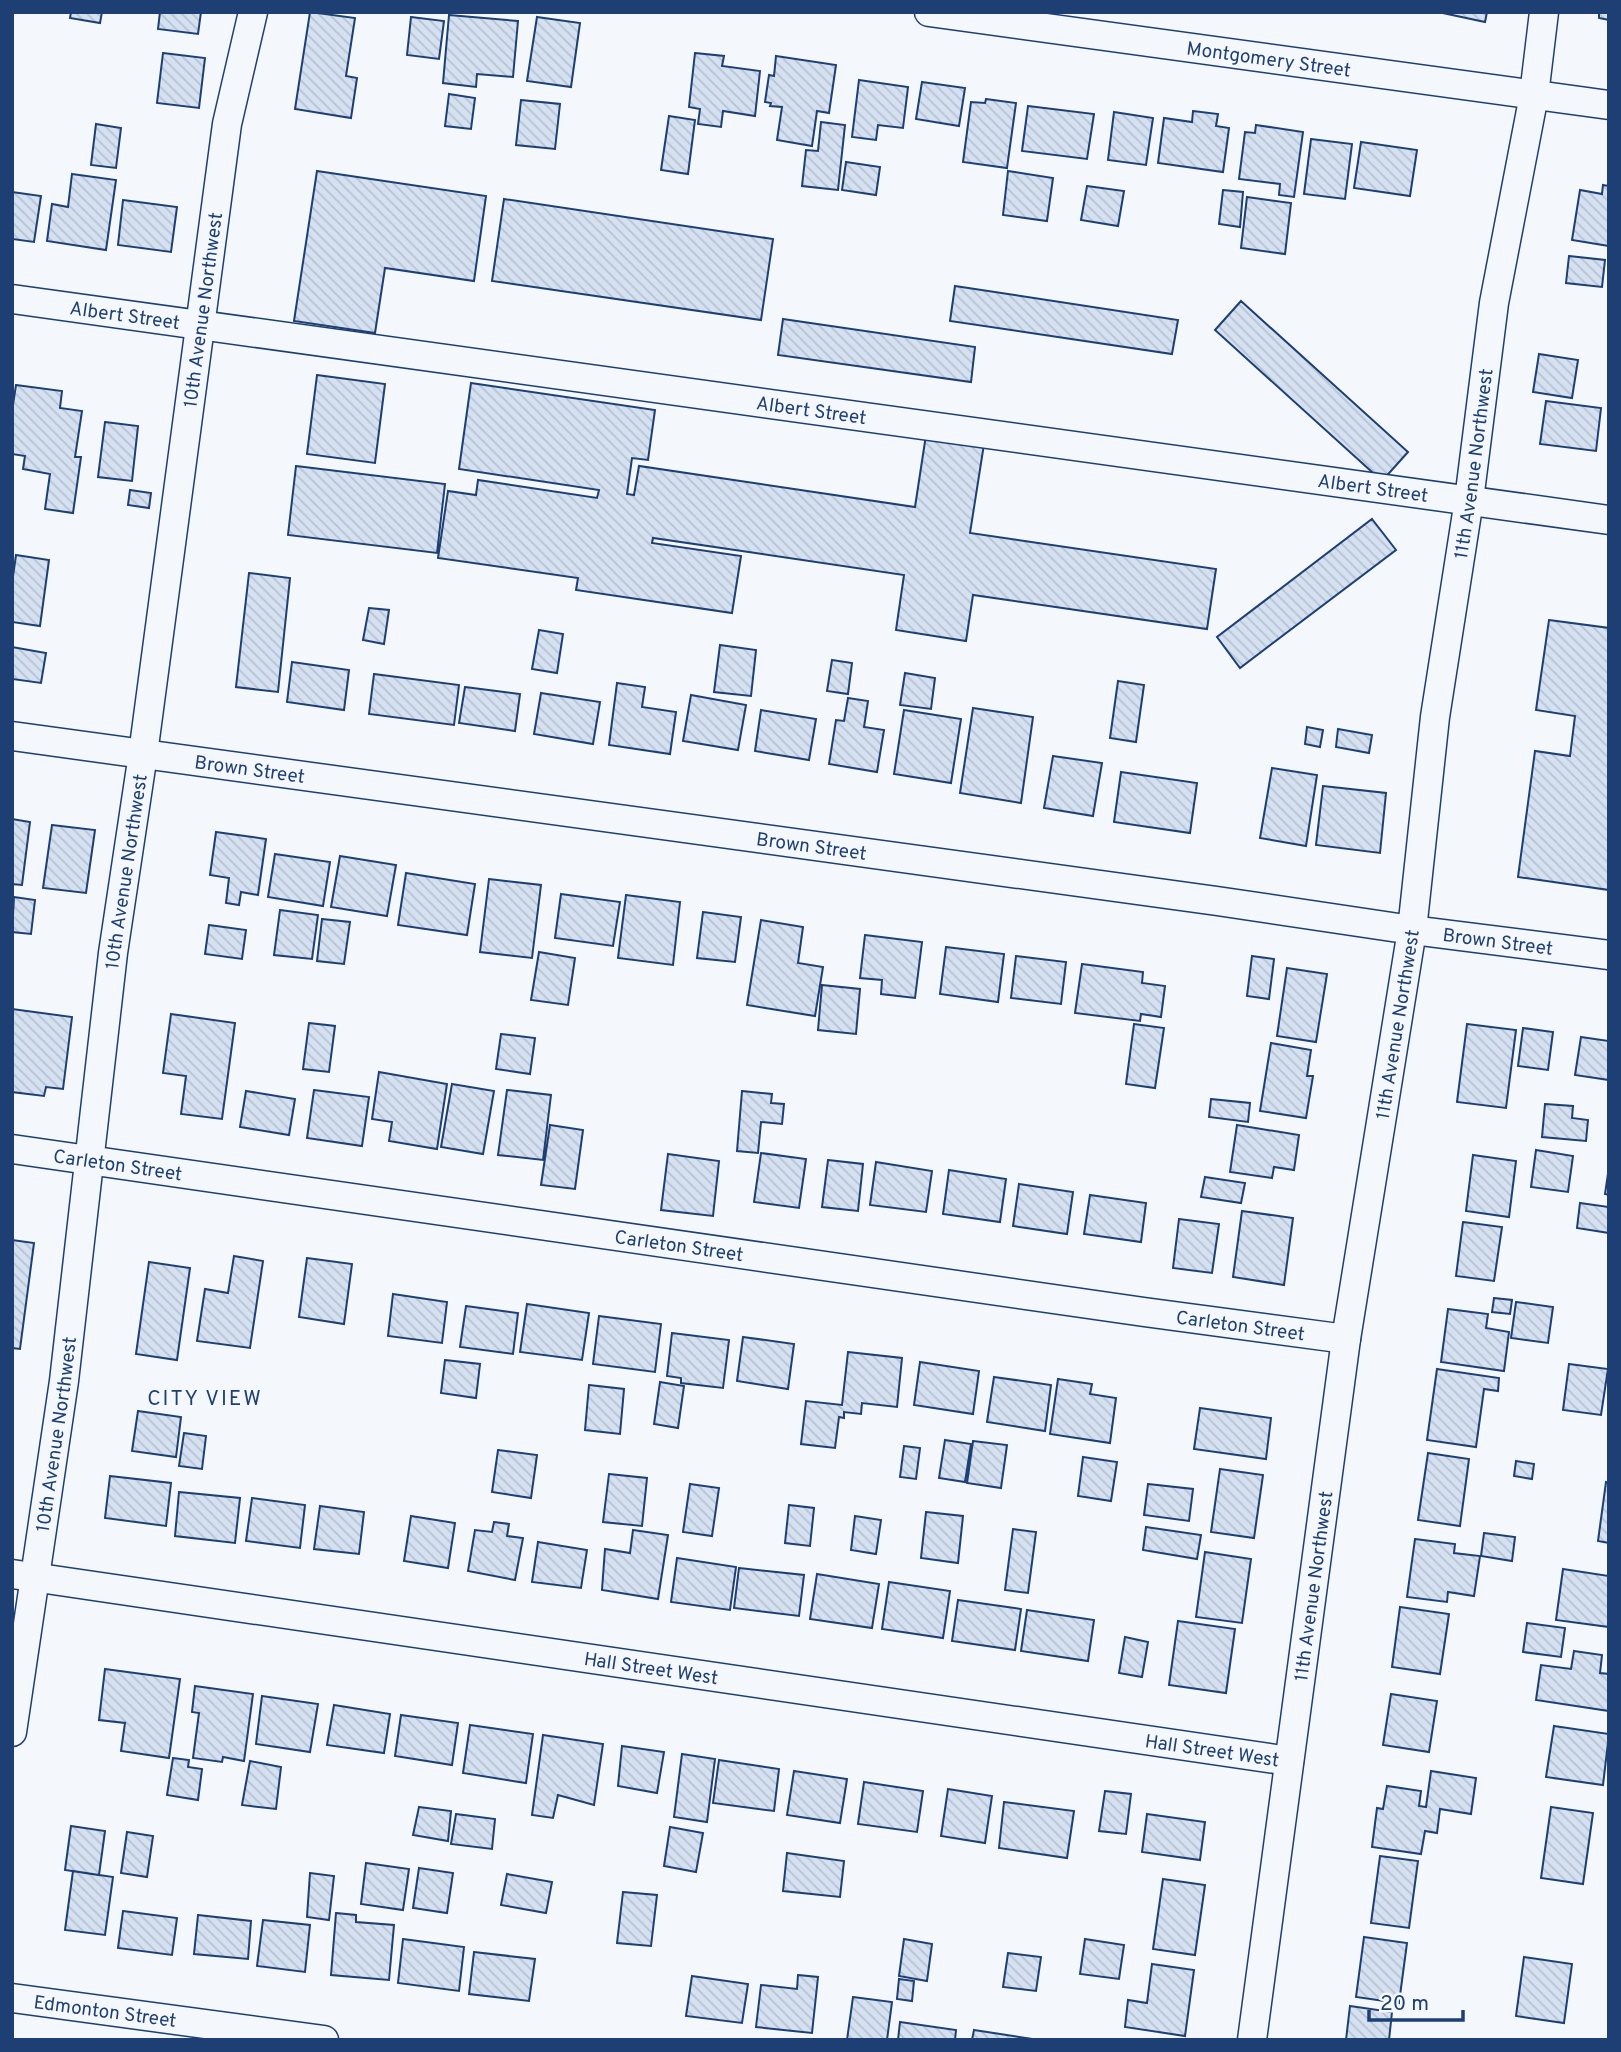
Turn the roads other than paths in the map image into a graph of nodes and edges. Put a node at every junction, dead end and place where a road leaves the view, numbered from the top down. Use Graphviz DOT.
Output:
graph roads {
  1 [pos="253,12"];
  2 [pos="929,12"];
  3 [pos="1544,12"];
  4 [pos="1534,95"];
  5 [pos="1609,105"];
  6 [pos="12,299"];
  7 [pos="201,325"];
  8 [pos="1469,500"];
  9 [pos="1609,520"];
  10 [pos="12,736"];
  11 [pos="143,754"];
  12 [pos="1412,930"];
  13 [pos="1609,955"];
  14 [pos="12,1149"];
  15 [pos="90,1160"];
  16 [pos="1346,1339"];
  17 [pos="23,1575"];
  18 [pos="12,1732"];
  19 [pos="1289,1761"];
  20 [pos="12,1998"];
  21 [pos="324,2040"];
  22 [pos="1252,2040"];
  1 -- 7 [label="street, 10th Avenue Northwest"];
  2 -- 4 [label="street, Montgomery Street"];
  3 -- 4 [label="street, 11th Avenue Northwest"];
  4 -- 5 [label="street, Montgomery Street"];
  4 -- 8 [label="street, 11th Avenue Northwest"];
  6 -- 7 [label="street, Albert Street"];
  7 -- 8 [label="street, Albert Street"];
  7 -- 11 [label="street, 10th Avenue Northwest"];
  8 -- 9 [label="street, Albert Street"];
  8 -- 12 [label="street, 11th Avenue Northwest"];
  10 -- 11 [label="street, Brown Street"];
  11 -- 12 [label="street, Brown Street"];
  11 -- 15 [label="street, 10th Avenue Northwest"];
  12 -- 13 [label="street, Brown Street"];
  12 -- 16 [label="street, 11th Avenue Northwest"];
  14 -- 15 [label="street, Carleton Street"];
  15 -- 16 [label="street, Carleton Street"];
  15 -- 17 [label="street, 10th Avenue Northwest"];
  16 -- 19 [label="street, 11th Avenue Northwest"];
  17 -- 18 [label="street, 10th Avenue Northwest"];
  17 -- 19 [label="street, Hall Street West"];
  19 -- 22 [label="street, 11th Avenue Northwest"];
  20 -- 21 [label="street, Edmonton Street"];
}
